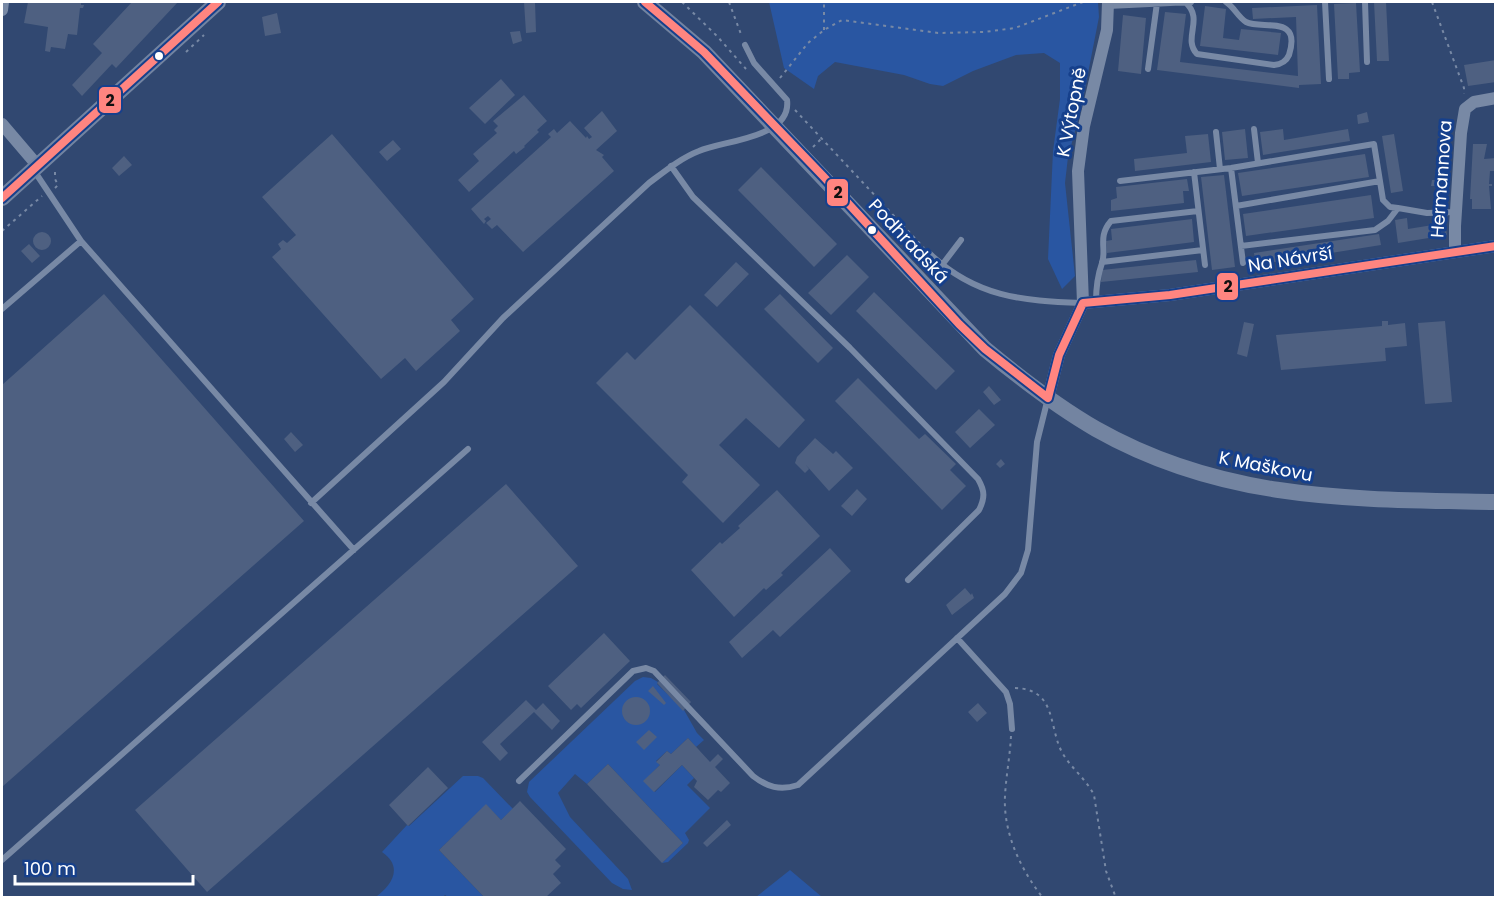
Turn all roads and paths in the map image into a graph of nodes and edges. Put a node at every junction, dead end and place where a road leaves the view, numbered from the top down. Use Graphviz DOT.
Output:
graph roads {
  1 [pos="3,2"];
  2 [pos="218,2"];
  3 [pos="645,2"];
  4 [pos="682,2"];
  5 [pos="729,2"];
  6 [pos="824,2"];
  7 [pos="1083,2"];
  8 [pos="1185,2"];
  9 [pos="1191,2"];
  10 [pos="1226,2"];
  11 [pos="1326,2"];
  12 [pos="1365,2"];
  13 [pos="1432,2"];
  14 [pos="1156,3"];
  15 [pos="1108,4"];
  16 [pos="2,10"];
  17 [pos="824,30"];
  18 [pos="205,34"];
  19 [pos="745,45"];
  20 [pos="182,55"];
  21 [pos="1367,62"];
  22 [pos="746,69"];
  23 [pos="1148,69"];
  24 [pos="1329,79"];
  25 [pos="775,85"];
  26 [pos="1496,98"];
  27 [pos="794,109"];
  28 [pos="1465,109"];
  29 [pos="2,124"];
  30 [pos="776,127"];
  31 [pos="1254,129"];
  32 [pos="1216,132"];
  33 [pos="1258,163"];
  34 [pos="671,166"];
  35 [pos="35,167"];
  36 [pos="56,167"];
  37 [pos="1231,168"];
  38 [pos="1220,169"];
  39 [pos="1194,172"];
  40 [pos="1120,181"];
  41 [pos="1380,181"];
  42 [pos="48,192"];
  43 [pos="2,198"];
  44 [pos="1236,206"];
  45 [pos="1398,208"];
  46 [pos="1198,211"];
  47 [pos="1456,212"];
  48 [pos="2,231"];
  49 [pos="961,240"];
  50 [pos="81,241"];
  51 [pos="1241,246"];
  52 [pos="1496,246"];
  53 [pos="1203,250"];
  54 [pos="1455,252"];
  55 [pos="930,254"];
  56 [pos="1102,262"];
  57 [pos="1243,263"];
  58 [pos="942,265"];
  59 [pos="1204,265"];
  60 [pos="1090,302"];
  61 [pos="2,309"];
  62 [pos="1048,398"];
  63 [pos="468,449"];
  64 [pos="1496,502"];
  65 [pos="311,503"];
  66 [pos="354,550"];
  67 [pos="908,580"];
  68 [pos="957,638"];
  69 [pos="1006,692"];
  70 [pos="1012,729"];
  71 [pos="519,781"];
  72 [pos="2,860"];
  73 [pos="1043,897"];
  74 [pos="1116,897"];
  1 -- 16 [label="street"];
  2 -- 35 [label="main road"];
  3 -- 30 [label="main road, Podhradská"];
  4 -- 22 [label="path"];
  5 -- 19 [label="path"];
  6 -- 17 [label="path"];
  7 -- 17 [label="path"];
  8 -- 9 [label="lane"];
  8 -- 10 [label="lane"];
  8 -- 14 [label="lane"];
  11 -- 24 [label="lane"];
  12 -- 21 [label="lane"];
  13 -- 28 [label="path"];
  14 -- 15 [label="lane"];
  14 -- 23 [label="lane"];
  15 -- 60 [label="street, K Výtopně"];
  17 -- 25 [label="path"];
  18 -- 20 [label="path"];
  19 -- 25 [label="lane"];
  25 -- 30 [label="lane"];
  26 -- 28 [label="street"];
  27 -- 55 [label="path"];
  28 -- 47 [label="street, Hermannova"];
  29 -- 35 [label="street"];
  30 -- 34 [label="lane"];
  30 -- 62 [label="main road, Podhradská"];
  31 -- 33 [label="lane"];
  32 -- 38 [label="lane"];
  33 -- 37 [label="lane"];
  33 -- 41 [label="lane"];
  34 -- 65 [label="lane"];
  34 -- 67 [label="lane"];
  35 -- 42 [label="lane"];
  35 -- 43 [label="main road"];
  36 -- 42 [label="path"];
  37 -- 38 [label="lane"];
  37 -- 44 [label="lane"];
  38 -- 39 [label="lane"];
  39 -- 40 [label="lane"];
  39 -- 46 [label="lane"];
  41 -- 44 [label="lane"];
  41 -- 45 [label="lane"];
  42 -- 48 [label="path"];
  42 -- 50 [label="lane"];
  44 -- 51 [label="lane"];
  45 -- 47 [label="lane"];
  45 -- 51 [label="lane"];
  46 -- 53 [label="lane"];
  46 -- 56 [label="lane"];
  47 -- 54 [label="street, Hermannova"];
  49 -- 58 [label="lane"];
  50 -- 61 [label="lane"];
  50 -- 65 [label="lane"];
  51 -- 57 [label="lane"];
  52 -- 54 [label="street, Na Návrší"];
  53 -- 56 [label="lane"];
  53 -- 59 [label="lane"];
  54 -- 60 [label="street, Na Návrší"];
  55 -- 58 [label="lane"];
  56 -- 60 [label="lane"];
  58 -- 60 [label="lane"];
  60 -- 62 [label="street"];
  62 -- 64 [label="main road, K Maškovu"];
  62 -- 68 [label="lane"];
  63 -- 66 [label="lane"];
  65 -- 66 [label="lane"];
  66 -- 72 [label="lane"];
  68 -- 69 [label="lane"];
  68 -- 71 [label="lane"];
  69 -- 70 [label="lane"];
  69 -- 74 [label="path"];
  70 -- 73 [label="path"];
}
